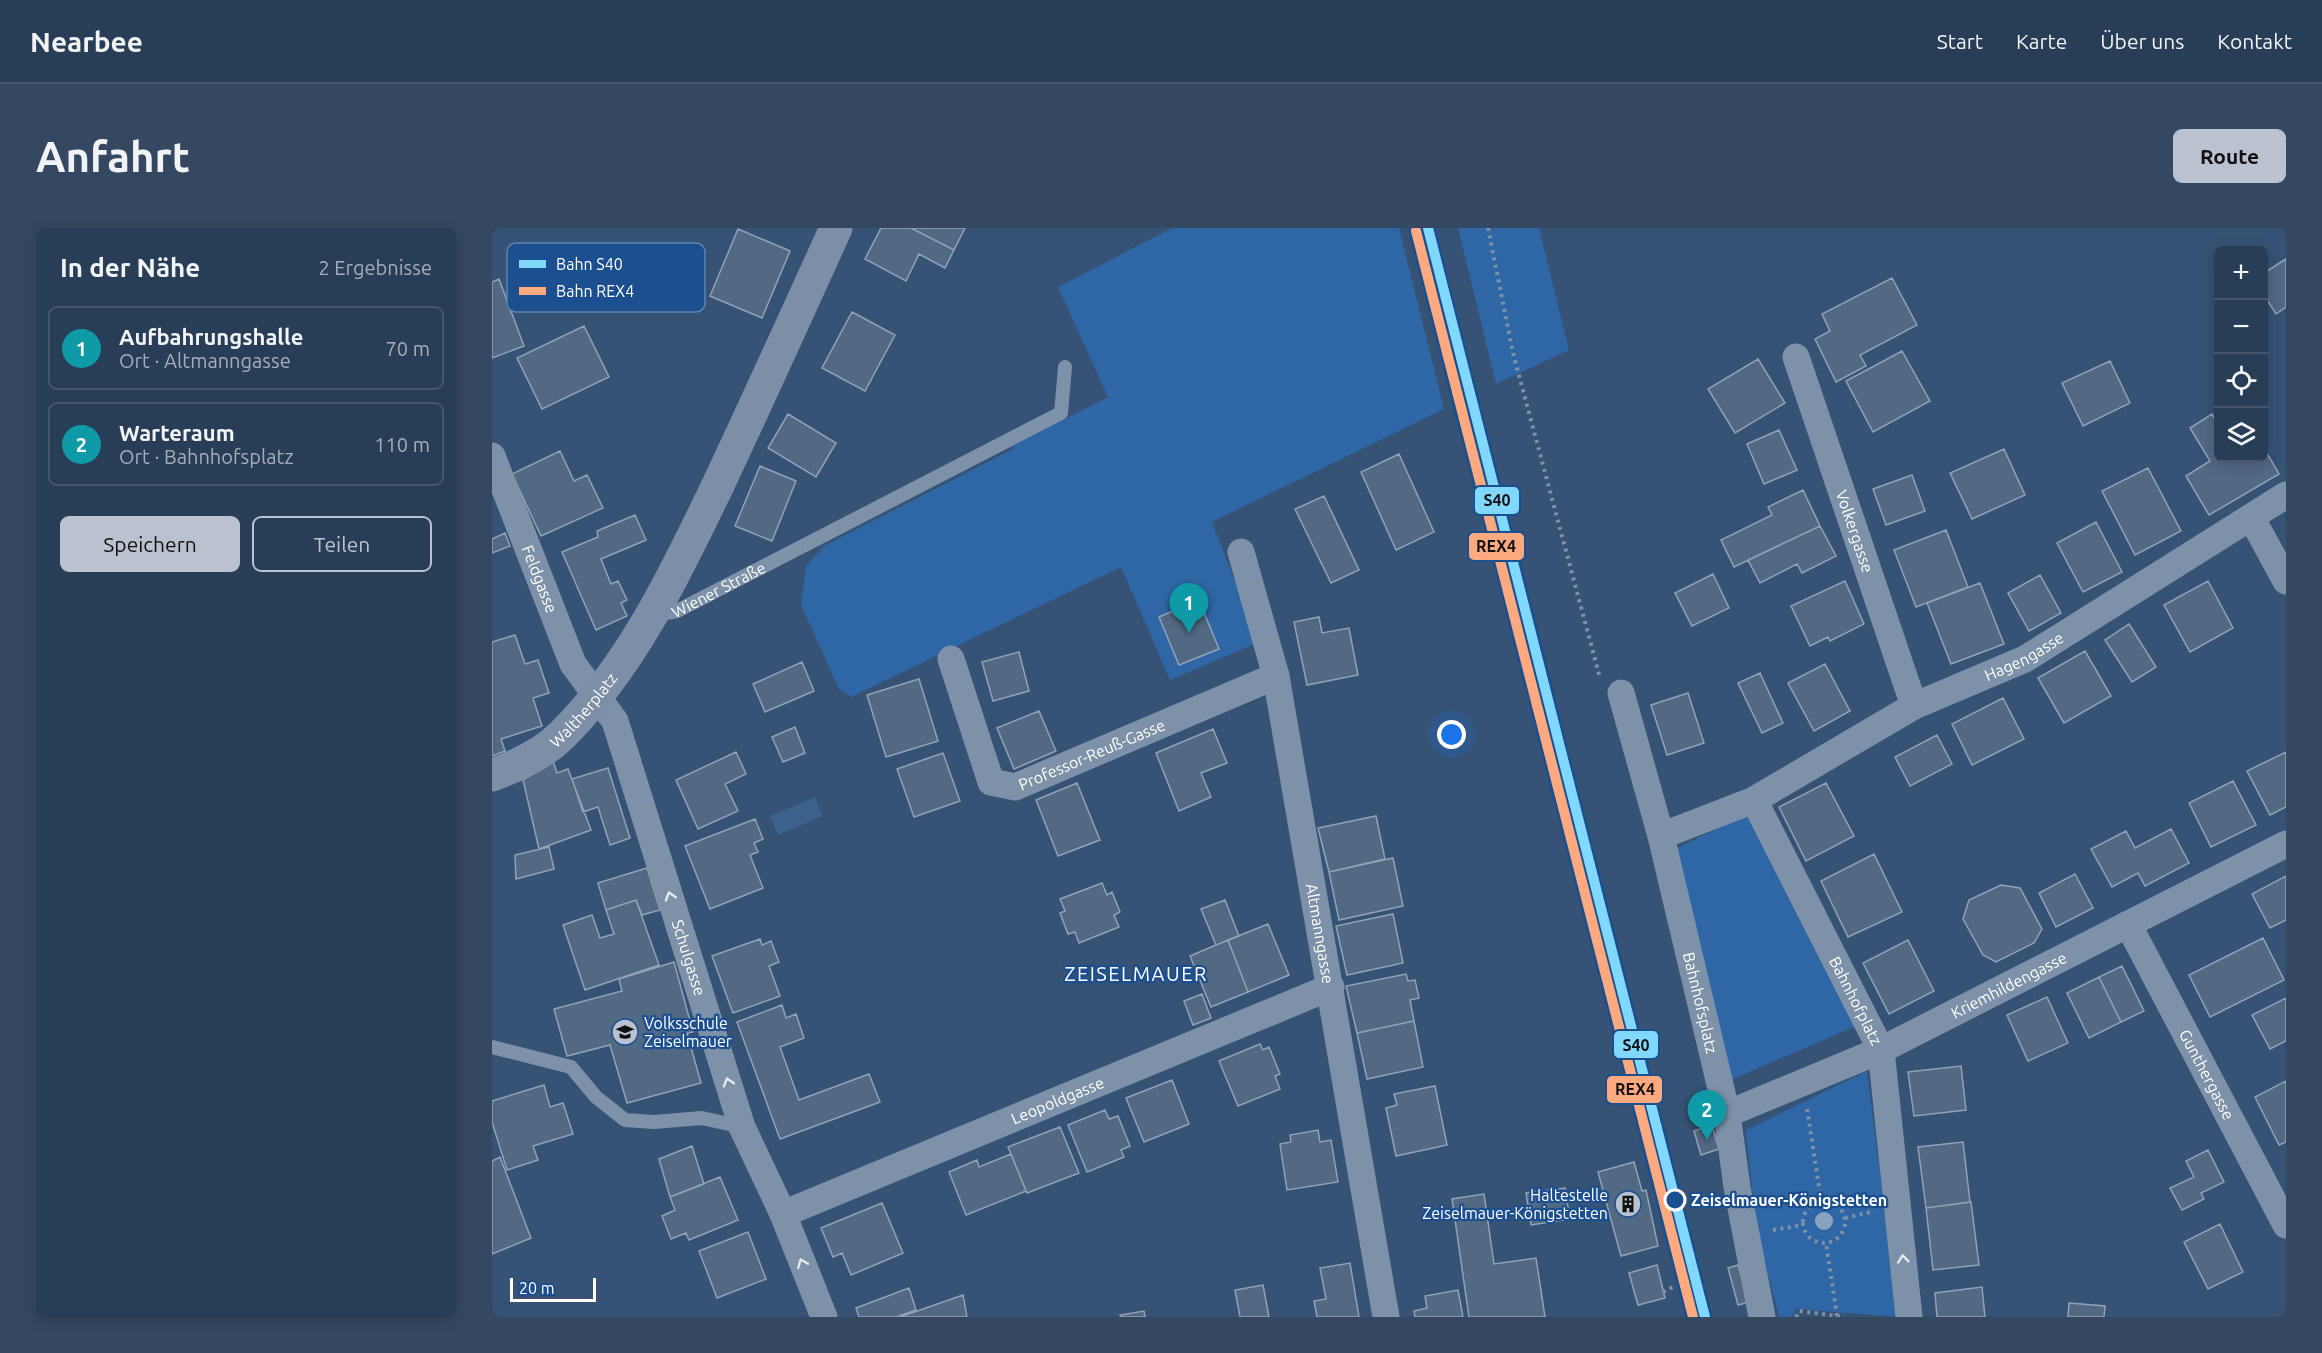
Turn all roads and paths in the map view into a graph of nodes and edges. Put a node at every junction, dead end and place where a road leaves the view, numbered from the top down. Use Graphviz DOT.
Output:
graph roads {
  1 [pos="836,228"];
  2 [pos="1488,228"];
  3 [pos="1796,357"];
  4 [pos="1065,367"];
  5 [pos="492,456"];
  6 [pos="2286,495"];
  7 [pos="2251,517"];
  8 [pos="1240,552"];
  9 [pos="2286,581"];
  10 [pos="650,616"];
  11 [pos="951,659"];
  12 [pos="1276,676"];
  13 [pos="1621,693"];
  14 [pos="598,696"];
  15 [pos="1914,705"];
  16 [pos="492,775"];
  17 [pos="1754,800"];
  18 [pos="1661,836"];
  19 [pos="2286,844"];
  20 [pos="2128,924"];
  21 [pos="1330,987"];
  22 [pos="492,1047"];
  23 [pos="1881,1050"];
  24 [pos="1803,1083"];
  25 [pos="1727,1114"];
  26 [pos="742,1127"];
  27 [pos="1821,1200"];
  28 [pos="783,1214"];
  29 [pos="2286,1225"];
  30 [pos="1826,1243"];
  31 [pos="1673,1287"];
  32 [pos="1663,1292"];
  33 [pos="1837,1316"];
  34 [pos="824,1317"];
  35 [pos="1386,1317"];
  36 [pos="1762,1317"];
  37 [pos="1796,1317"];
  38 [pos="1845,1317"];
  39 [pos="1910,1317"];
  1 -- 10 [label="main road, Wiener Straße"];
  2 -- 13 [label="path"];
  3 -- 15 [label="street, Volkergasse"];
  4 -- 10 [label="lane, Wiener Straße"];
  5 -- 14 [label="street, Feldgasse"];
  6 -- 7 [label="street, Hagengasse"];
  7 -- 9 [label="street"];
  7 -- 15 [label="street, Hagengasse"];
  8 -- 12 [label="street, Altmanngasse"];
  10 -- 14 [label="main road, Waltherplatz"];
  11 -- 12 [label="street, Professor-Reuß-Gasse"];
  12 -- 21 [label="street, Altmanngasse"];
  13 -- 18 [label="street, Bahnhofsplatz"];
  14 -- 16 [label="main road, Waltherplatz"];
  26 -- 14 [label="street, Schulgasse, one-way"];
  15 -- 17 [label="street, Hagengasse"];
  17 -- 18 [label="street"];
  17 -- 23 [label="street, Bahnhofplatz"];
  18 -- 25 [label="street, Bahnhofsplatz"];
  19 -- 20 [label="street, Kriemhildengasse"];
  20 -- 23 [label="street, Kriemhildengasse"];
  20 -- 29 [label="street, Gunthergasse"];
  21 -- 28 [label="street, Leopoldgasse"];
  21 -- 35 [label="street, Altmanngasse"];
  22 -- 26 [label="lane"];
  23 -- 24 [label="street, Kriemhildengasse"];
  39 -- 23 [label="street, Bahnhofplatz, one-way"];
  24 -- 25 [label="street, Kriemhildengasse"];
  24 -- 27 [label="path"];
  25 -- 36 [label="street, Bahnhofsplatz"];
  26 -- 28 [label="street, Schulgasse"];
  27 -- 30 [label="path"];
  27 -- 30 [label="path"];
  34 -- 28 [label="street, Schulgasse, one-way"];
  30 -- 33 [label="path"];
  31 -- 32 [label="path"];
  33 -- 37 [label="path"];
  33 -- 38 [label="path"];
}
